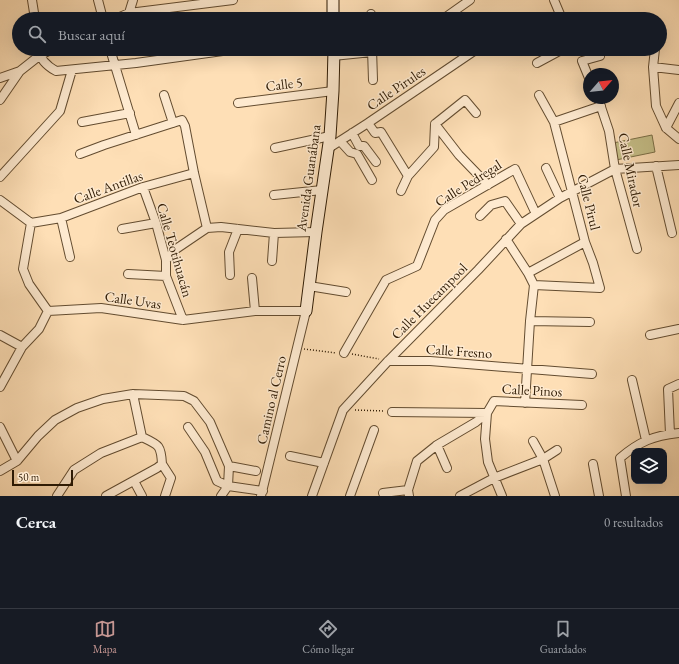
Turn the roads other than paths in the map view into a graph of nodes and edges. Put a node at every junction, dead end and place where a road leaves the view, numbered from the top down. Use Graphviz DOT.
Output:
graph roads {
  1 [pos="32,0"];
  2 [pos="98,0"];
  3 [pos="133,0"];
  4 [pos="232,0"];
  5 [pos="333,0"];
  6 [pos="554,0"];
  7 [pos="466,1"];
  8 [pos="34,12"];
  9 [pos="101,12"];
  10 [pos="129,12"];
  11 [pos="137,12"];
  12 [pos="334,12"];
  13 [pos="452,12"];
  14 [pos="559,12"];
  15 [pos="35,56"];
  16 [pos="41,56"];
  17 [pos="112,56"];
  18 [pos="183,56"];
  19 [pos="334,56"];
  20 [pos="372,56"];
  21 [pos="467,56"];
  22 [pos="550,56"];
  23 [pos="600,56"];
  24 [pos="654,56"];
  25 [pos="537,63"];
  26 [pos="114,65"];
  27 [pos="653,67"];
  28 [pos="585,68"];
  29 [pos="72,70"];
  30 [pos="679,70"];
  31 [pos="20,71"];
  32 [pos="0,78"];
  33 [pos="373,80"];
  34 [pos="333,91"];
  35 [pos="164,95"];
  36 [pos="539,95"];
  37 [pos="0,100"];
  38 [pos="238,103"];
  39 [pos="679,103"];
  40 [pos="594,104"];
  41 [pos="600,104"];
  42 [pos="130,113"];
  43 [pos="476,113"];
  44 [pos="82,122"];
  45 [pos="554,122"];
  46 [pos="173,123"];
  47 [pos="368,123"];
  48 [pos="435,124"];
  49 [pos="666,128"];
  50 [pos="352,133"];
  51 [pos="136,135"];
  52 [pos="330,136"];
  53 [pos="679,139"];
  54 [pos="340,141"];
  55 [pos="275,148"];
  56 [pos="329,148"];
  57 [pos="80,154"];
  58 [pos="376,162"];
  59 [pos="679,165"];
  60 [pos="656,166"];
  61 [pos="546,168"];
  62 [pos="615,169"];
  63 [pos="194,173"];
  64 [pos="408,176"];
  65 [pos="0,177"];
  66 [pos="372,180"];
  67 [pos="488,184"];
  68 [pos="143,187"];
  69 [pos="322,190"];
  70 [pos="401,191"];
  71 [pos="573,191"];
  72 [pos="274,196"];
  73 [pos="560,198"];
  74 [pos="0,200"];
  75 [pos="536,214"];
  76 [pos="480,216"];
  77 [pos="61,218"];
  78 [pos="31,223"];
  79 [pos="156,223"];
  80 [pos="521,224"];
  81 [pos="207,228"];
  82 [pos="238,228"];
  83 [pos="122,229"];
  84 [pos="316,232"];
  85 [pos="274,233"];
  86 [pos="672,233"];
  87 [pos="506,239"];
  88 [pos="586,242"];
  89 [pos="637,249"];
  90 [pos="70,257"];
  91 [pos="166,260"];
  92 [pos="272,260"];
  93 [pos="528,273"];
  94 [pos="128,274"];
  95 [pos="230,275"];
  96 [pos="166,276"];
  97 [pos="252,278"];
  98 [pos="310,286"];
  99 [pos="534,286"];
  100 [pos="346,292"];
  101 [pos="48,311"];
  102 [pos="254,311"];
  103 [pos="306,311"];
  104 [pos="183,320"];
  105 [pos="530,322"];
  106 [pos="590,322"];
  107 [pos="679,329"];
  108 [pos="0,335"];
  109 [pos="650,335"];
  110 [pos="22,347"];
  111 [pos="344,353"];
  112 [pos="388,361"];
  113 [pos="527,369"];
  114 [pos="592,374"];
  115 [pos="632,380"];
  116 [pos="679,384"];
  117 [pos="0,387"];
  118 [pos="133,394"];
  119 [pos="525,403"];
  120 [pos="582,406"];
  121 [pos="392,412"];
  122 [pos="487,413"];
  123 [pos="0,427"];
  124 [pos="188,427"];
  125 [pos="374,430"];
  126 [pos="679,433"];
  127 [pos="670,434"];
  128 [pos="142,437"];
  129 [pos="646,440"];
  130 [pos="534,441"];
  131 [pos="437,445"];
  132 [pos="558,450"];
  133 [pos="290,456"];
  134 [pos="543,459"];
  135 [pos="17,461"];
  136 [pos="324,463"];
  137 [pos="162,464"];
  138 [pos="593,464"];
  139 [pos="229,466"];
  140 [pos="447,468"];
  141 [pos="0,471"];
  142 [pos="256,471"];
  143 [pos="494,478"];
  144 [pos="134,481"];
  145 [pos="228,486"];
  146 [pos="384,493"];
  147 [pos="409,493"];
  148 [pos="262,494"];
  149 [pos="57,496"];
  150 [pos="106,496"];
  151 [pos="142,496"];
  152 [pos="165,496"];
  153 [pos="221,496"];
  154 [pos="312,496"];
  155 [pos="350,496"];
  156 [pos="460,496"];
  157 [pos="502,496"];
  158 [pos="555,496"];
  159 [pos="599,496"];
  160 [pos="626,496"];
  1 -- 8 [label="street"];
  2 -- 9 [label="street"];
  3 -- 10 [label="street"];
  4 -- 11 [label="street"];
  5 -- 12 [label="street"];
  6 -- 14 [label="street"];
  7 -- 13 [label="street"];
  15 -- 31 [label="street"];
  16 -- 29 [label="street"];
  17 -- 26 [label="street"];
  18 -- 26 [label="street"];
  19 -- 34 [label="street, Avenida Guanábana"];
  20 -- 33 [label="street"];
  21 -- 47 [label="street, Calle Pirules"];
  22 -- 25 [label="street"];
  23 -- 28 [label="street"];
  24 -- 27 [label="street"];
  26 -- 29 [label="street"];
  26 -- 42 [label="street"];
  27 -- 30 [label="street"];
  27 -- 49 [label="street"];
  29 -- 65 [label="street"];
  31 -- 32 [label="street"];
  31 -- 37 [label="street"];
  34 -- 38 [label="street, Calle 5"];
  34 -- 52 [label="street, Avenida Guanábana"];
  35 -- 46 [label="street"];
  36 -- 45 [label="street, Calle Pirul"];
  39 -- 49 [label="street"];
  40 -- 45 [label="street"];
  41 -- 62 [label="street, Calle Mirador"];
  42 -- 44 [label="street"];
  42 -- 51 [label="street"];
  43 -- 48 [label="street"];
  45 -- 71 [label="street, Calle Pirul"];
  46 -- 51 [label="street"];
  46 -- 63 [label="street"];
  47 -- 50 [label="street, Calle Pirules"];
  47 -- 64 [label="street"];
  48 -- 64 [label="street"];
  48 -- 67 [label="street"];
  49 -- 53 [label="street"];
  50 -- 54 [label="street, Calle Pirules"];
  50 -- 58 [label="street"];
  51 -- 57 [label="street"];
  52 -- 55 [label="street"];
  52 -- 56 [label="street, Avenida Guanábana"];
  54 -- 56 [label="street, Calle Pirules"];
  54 -- 66 [label="street"];
  56 -- 69 [label="street, Avenida Guanábana"];
  59 -- 60 [label="street"];
  60 -- 62 [label="street"];
  60 -- 86 [label="street"];
  61 -- 73 [label="street"];
  62 -- 71 [label="street, Calle Huecampool"];
  62 -- 89 [label="street, Calle Mirador"];
  63 -- 68 [label="street, Calle Antillas"];
  63 -- 81 [label="street"];
  64 -- 70 [label="street"];
  67 -- 75 [label="street, Calle Pedregal"];
  67 -- 111 [label="street, Calle Pedregal"];
  68 -- 77 [label="street, Calle Antillas"];
  68 -- 79 [label="street, Calle Teotihuacán"];
  69 -- 72 [label="street"];
  69 -- 84 [label="street, Avenida Guanábana"];
  71 -- 73 [label="street, Calle Huecampool"];
  71 -- 88 [label="street, Calle Pirul"];
  73 -- 75 [label="street, Calle Huecampool"];
  74 -- 78 [label="street"];
  75 -- 80 [label="street, Calle Huecampool"];
  76 -- 80 [label="street"];
  77 -- 78 [label="street, Calle Antillas"];
  77 -- 90 [label="street"];
  78 -- 101 [label="street"];
  79 -- 83 [label="street"];
  79 -- 91 [label="street, Calle Teotihuacán"];
  80 -- 87 [label="street, Calle Huecampool"];
  81 -- 82 [label="street"];
  81 -- 91 [label="street"];
  82 -- 85 [label="street"];
  82 -- 95 [label="street"];
  84 -- 85 [label="street"];
  84 -- 98 [label="street, Avenida Guanábana"];
  85 -- 92 [label="street"];
  87 -- 93 [label="street"];
  87 -- 112 [label="street, Calle Huecampool"];
  88 -- 93 [label="street"];
  88 -- 99 [label="street, Calle Pirul"];
  91 -- 96 [label="street, Calle Teotihuacán"];
  93 -- 99 [label="street"];
  94 -- 96 [label="street"];
  96 -- 104 [label="street, Calle Teotihuacán"];
  97 -- 102 [label="street"];
  98 -- 100 [label="street"];
  98 -- 103 [label="street, Avenida Guanábana"];
  99 -- 105 [label="street"];
  101 -- 104 [label="street, Calle Uvas"];
  101 -- 110 [label="street"];
  102 -- 103 [label="street, Calle Uvas"];
  102 -- 104 [label="street, Calle Uvas"];
  103 -- 148 [label="street, Camino al Cerro"];
  105 -- 106 [label="street"];
  105 -- 113 [label="street"];
  107 -- 109 [label="street"];
  108 -- 110 [label="street"];
  110 -- 117 [label="street"];
  112 -- 113 [label="street, Calle Fresno"];
  112 -- 136 [label="street, Calle Huecampool"];
  113 -- 114 [label="street, Calle Fresno"];
  113 -- 119 [label="street"];
  115 -- 129 [label="street"];
  116 -- 127 [label="street"];
  118 -- 128 [label="street"];
  118 -- 135 [label="street"];
  118 -- 139 [label="street"];
  119 -- 120 [label="street, Calle Pinos"];
  119 -- 122 [label="street, Calle Pinos"];
  121 -- 122 [label="street"];
  122 -- 131 [label="street"];
  122 -- 143 [label="street"];
  123 -- 135 [label="street"];
  124 -- 145 [label="street"];
  125 -- 155 [label="street"];
  126 -- 127 [label="street"];
  127 -- 129 [label="street"];
  128 -- 137 [label="street"];
  128 -- 149 [label="street"];
  129 -- 160 [label="street"];
  130 -- 134 [label="street"];
  131 -- 140 [label="street"];
  131 -- 147 [label="street"];
  132 -- 134 [label="street"];
  133 -- 136 [label="street"];
  134 -- 143 [label="street"];
  134 -- 158 [label="street"];
  135 -- 141 [label="street"];
  136 -- 154 [label="street, Calle Huecampool"];
  137 -- 144 [label="street"];
  137 -- 152 [label="street"];
  138 -- 159 [label="street"];
  139 -- 142 [label="street"];
  139 -- 145 [label="street"];
  143 -- 156 [label="street"];
  143 -- 157 [label="street"];
  144 -- 150 [label="street"];
  144 -- 151 [label="street"];
  145 -- 148 [label="street"];
  145 -- 153 [label="street"];
  146 -- 147 [label="street"];
}
